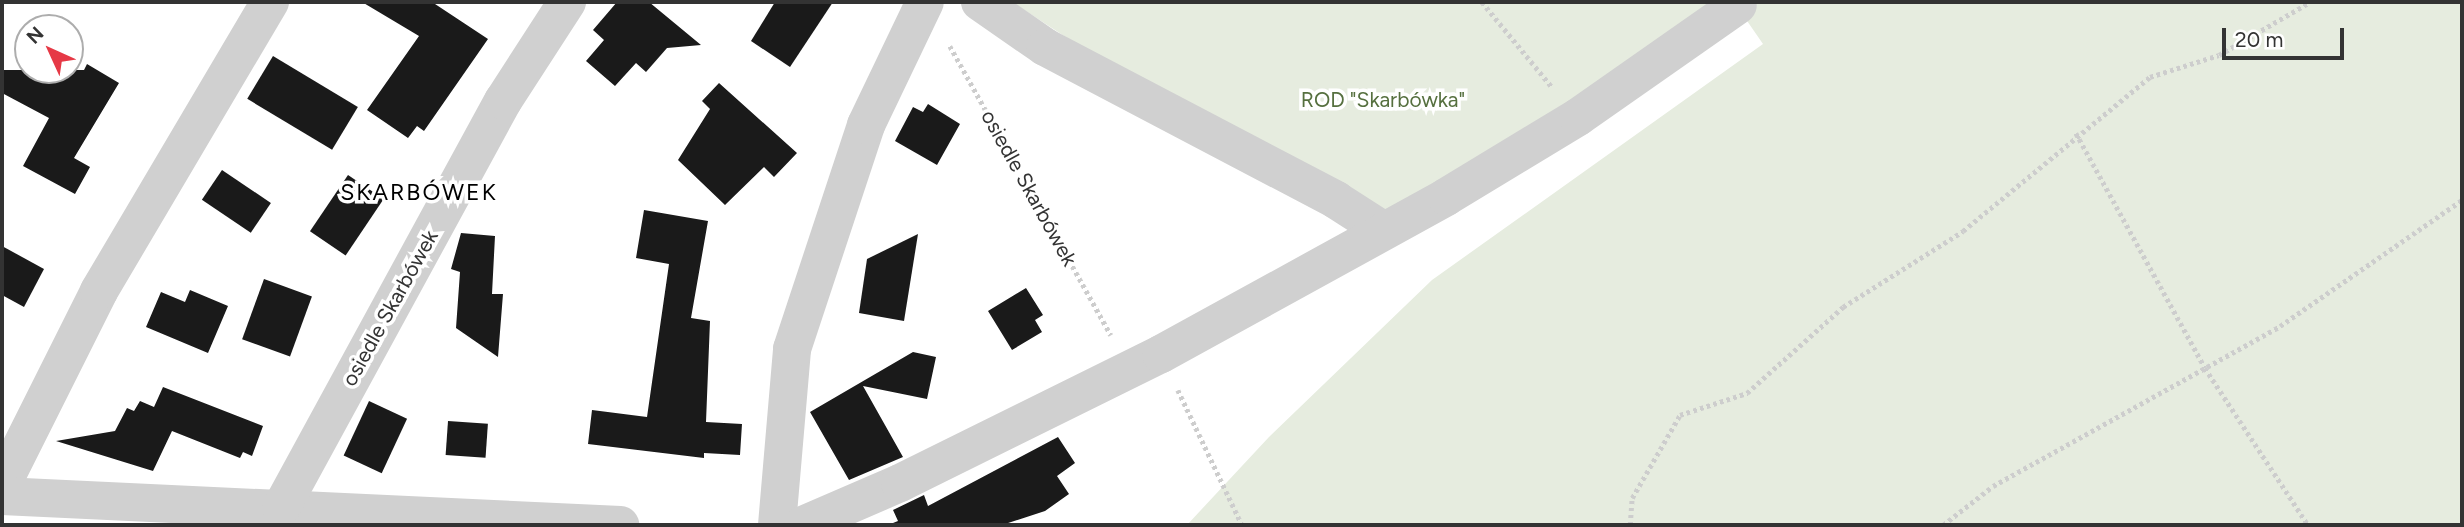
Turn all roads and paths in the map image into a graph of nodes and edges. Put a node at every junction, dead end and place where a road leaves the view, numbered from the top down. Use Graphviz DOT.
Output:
graph roads {
  1 [pos="270,2"];
  2 [pos="567,2"];
  3 [pos="925,2"];
  4 [pos="980,2"];
  5 [pos="1482,2"];
  6 [pos="2310,2"];
  7 [pos="1738,5"];
  8 [pos="948,36"];
  9 [pos="1578,117"];
  10 [pos="2076,133"];
  11 [pos="2462,200"];
  12 [pos="1383,230"];
  13 [pos="1146,362"];
  14 [pos="2205,368"];
  15 [pos="2,485"];
  16 [pos="2,496"];
  17 [pos="281,508"];
  18 [pos="620,525"];
  19 [pos="777,525"];
  20 [pos="803,525"];
  21 [pos="1242,525"];
  22 [pos="1630,525"];
  23 [pos="1943,525"];
  24 [pos="2308,525"];
  1 -- 15 [label="lane"];
  2 -- 17 [label="lane, osiedle Skarbówek"];
  3 -- 19 [label="lane"];
  4 -- 12 [label="lane"];
  5 -- 9 [label="path"];
  6 -- 10 [label="path"];
  7 -- 9 [label="lane"];
  8 -- 13 [label="path, osiedle Skarbówek"];
  9 -- 12 [label="lane"];
  10 -- 14 [label="path"];
  10 -- 22 [label="path"];
  11 -- 14 [label="path"];
  12 -- 13 [label="lane"];
  13 -- 20 [label="lane"];
  13 -- 21 [label="path, osiedle Skarbówek"];
  14 -- 23 [label="path"];
  14 -- 24 [label="path"];
  16 -- 17 [label="lane"];
  17 -- 18 [label="lane"];
}
